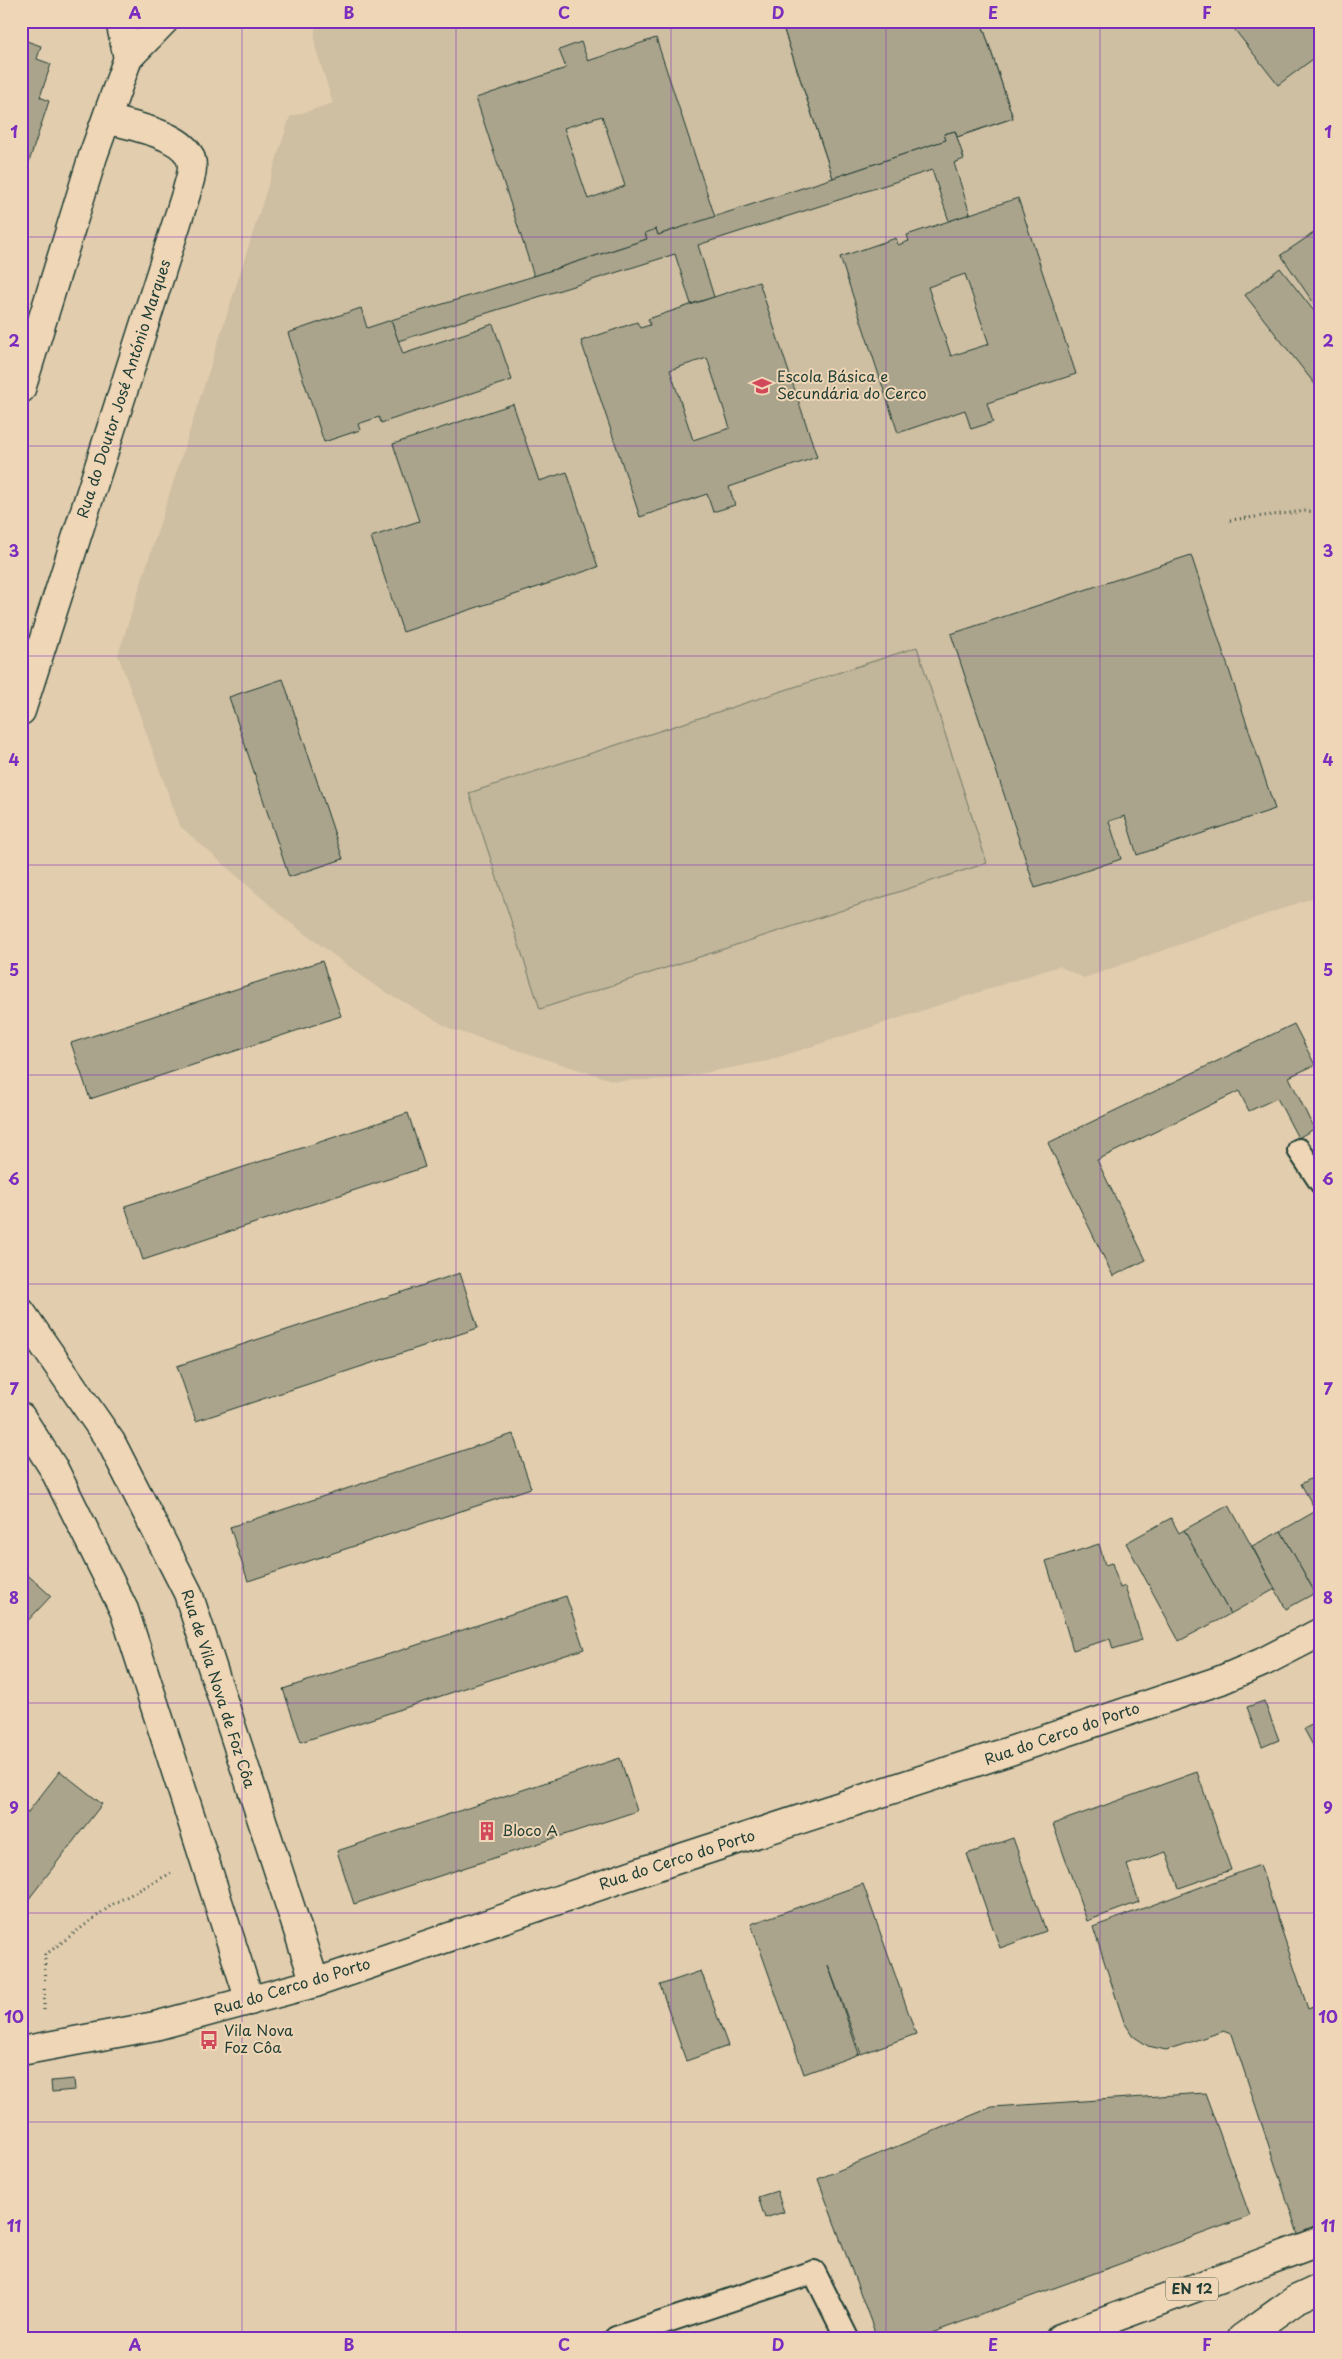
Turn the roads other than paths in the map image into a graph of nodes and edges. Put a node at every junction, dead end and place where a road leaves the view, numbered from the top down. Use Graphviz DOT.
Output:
graph roads {
  1 [pos="120,21"];
  2 [pos="164,21"];
  3 [pos="128,58"];
  4 [pos="108,119"];
  5 [pos="21,388"];
  6 [pos="21,711"];
  7 [pos="1299,1150"];
  8 [pos="1321,1182"];
  9 [pos="21,1312"];
  10 [pos="21,1417"];
  11 [pos="1321,1632"];
  12 [pos="314,1983"];
  13 [pos="250,2001"];
  14 [pos="33,2049"];
  15 [pos="1321,2241"];
  16 [pos="1321,2288"];
  17 [pos="616,2338"];
  18 [pos="847,2338"];
  19 [pos="1060,2338"];
  20 [pos="1242,2338"];
  1 -- 3 [label="street"];
  2 -- 3 [label="street"];
  3 -- 4 [label="street"];
  4 -- 5 [label="street"];
  4 -- 6 [label="street, Rua do Doutor José António Marques"];
  7 -- 8 [label="lane"];
  9 -- 12 [label="street, Rua de Vila Nova de Foz Côa"];
  10 -- 13 [label="street"];
  11 -- 12 [label="street, Rua do Cerco do Porto"];
  12 -- 13 [label="street, Rua do Cerco do Porto"];
  13 -- 14 [label="street, Rua do Cerco do Porto"];
  15 -- 19 [label="street, EN 12"];
  16 -- 20 [label="street"];
  17 -- 18 [label="lane"];
}
